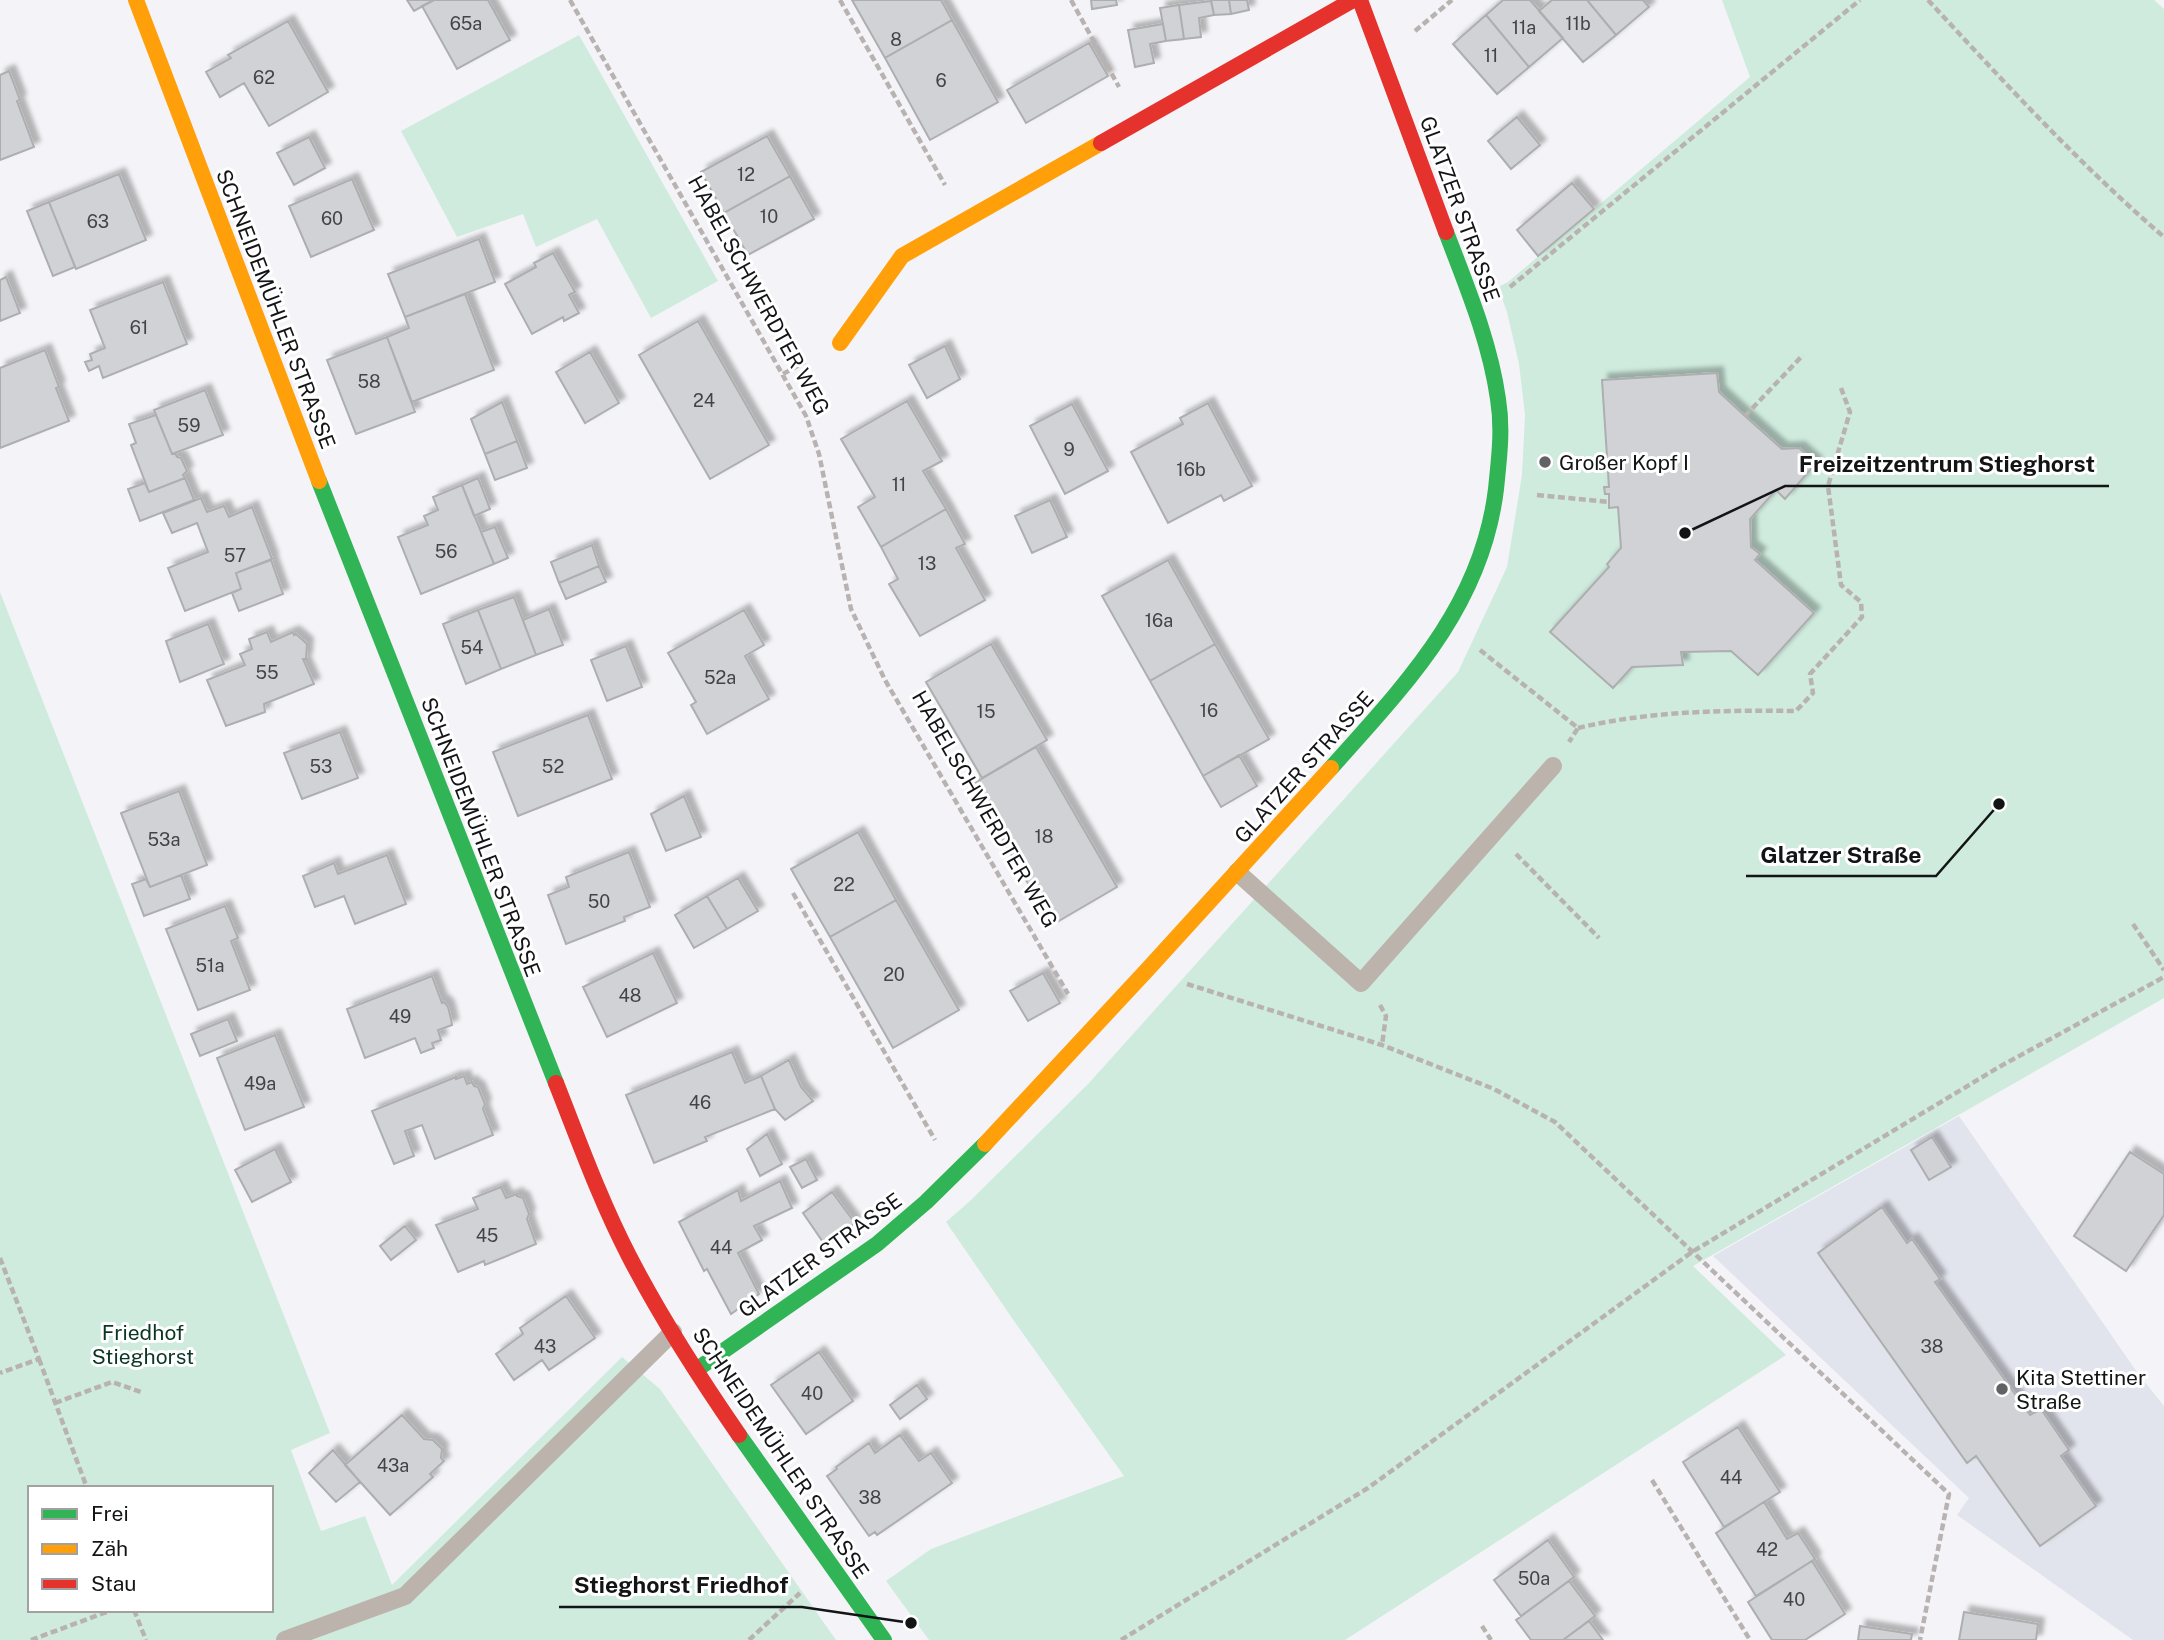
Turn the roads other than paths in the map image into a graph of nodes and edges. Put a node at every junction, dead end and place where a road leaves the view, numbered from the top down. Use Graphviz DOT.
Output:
graph roads {
  1 [pos="136,0"];
  2 [pos="1353,0"];
  3 [pos="1360,0"];
  4 [pos="840,343"];
  5 [pos="1553,766"];
  6 [pos="1237,872"];
  7 [pos="673,1332"];
  8 [pos="696,1370"];
  9 [pos="285,1640"];
  10 [pos="884,1640"];
  1 -- 7 [label="street, SCHNEIDEMÜHLER STRASSE"];
  2 -- 4 [label="street"];
  3 -- 6 [label="street, GLATZER STRASSE"];
  5 -- 6 [label="lane"];
  6 -- 8 [label="street, GLATZER STRASSE"];
  7 -- 8 [label="street, SCHNEIDEMÜHLER STRASSE"];
  7 -- 9 [label="lane"];
  8 -- 10 [label="street, SCHNEIDEMÜHLER STRASSE"];
}
